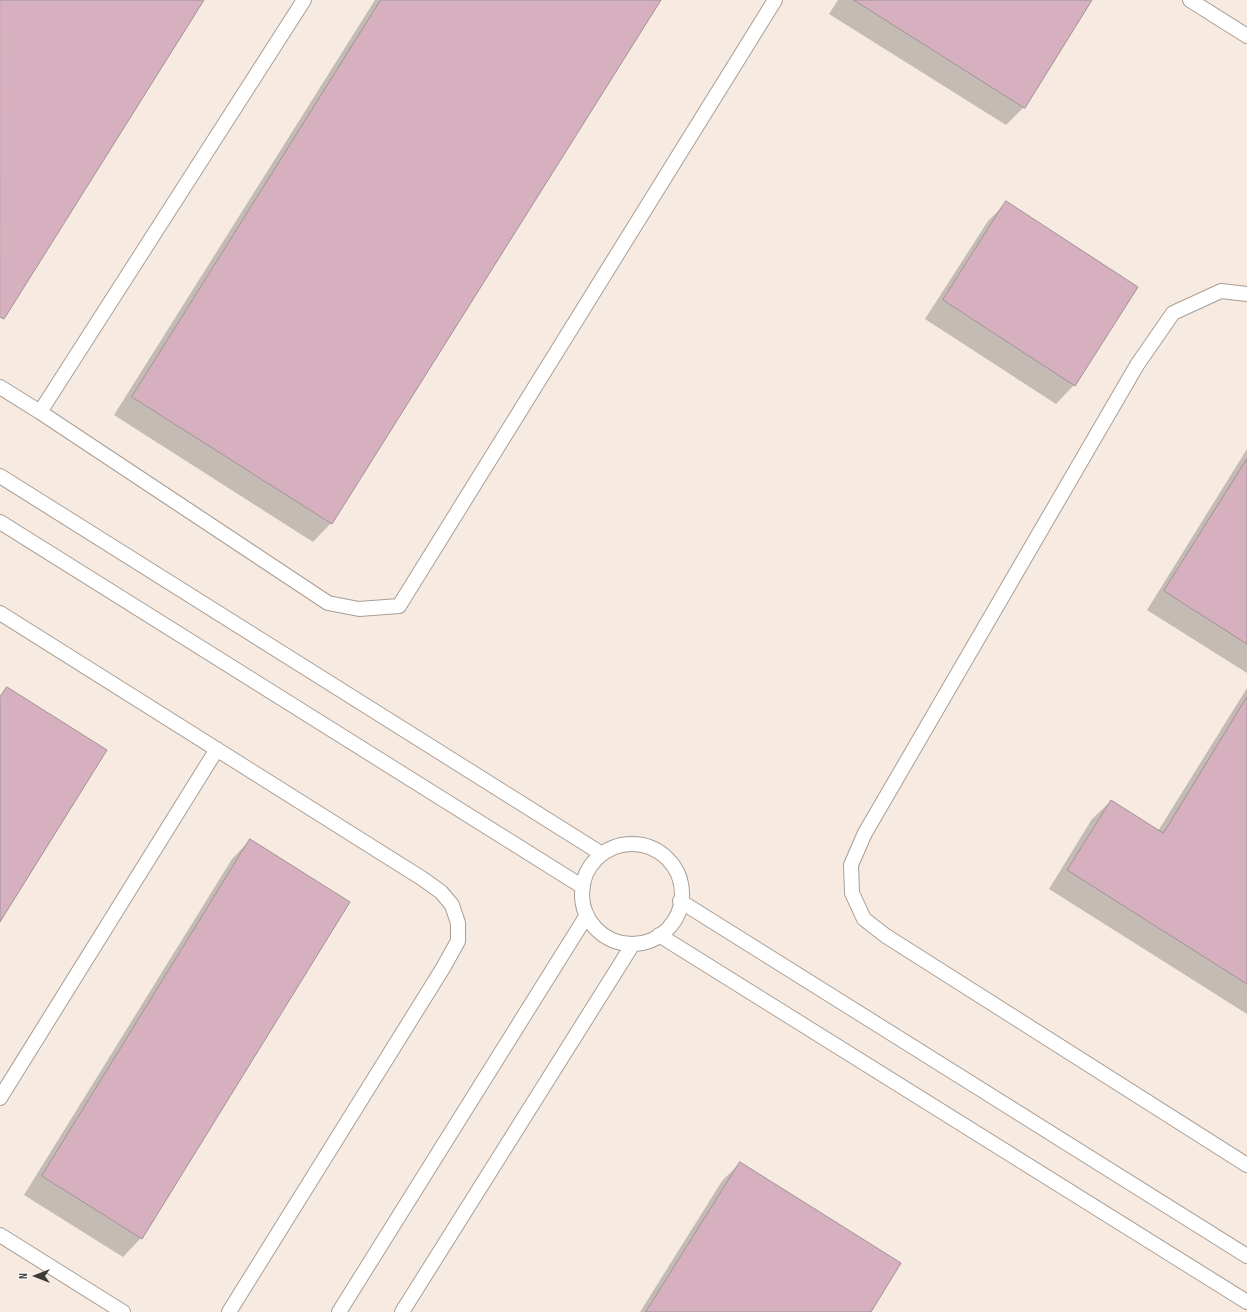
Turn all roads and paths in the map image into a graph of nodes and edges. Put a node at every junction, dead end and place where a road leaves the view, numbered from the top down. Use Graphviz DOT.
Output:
graph roads {
  1 [pos="304,0"];
  2 [pos="775,0"];
  3 [pos="1190,0"];
  4 [pos="1247,36"];
  5 [pos="1247,294"];
  6 [pos="0,388"];
  7 [pos="40,412"];
  8 [pos="0,476"];
  9 [pos="0,522"];
  10 [pos="0,613"];
  11 [pos="217,749"];
  12 [pos="602,854"];
  13 [pos="583,887"];
  14 [pos="680,901"];
  15 [pos="587,915"];
  16 [pos="659,935"];
  17 [pos="633,944"];
  18 [pos="0,1098"];
  19 [pos="1247,1165"];
  20 [pos="0,1235"];
  21 [pos="1247,1256"];
  22 [pos="1247,1302"];
  23 [pos="123,1312"];
  24 [pos="229,1312"];
  25 [pos="339,1312"];
  26 [pos="402,1312"];
  1 -- 7 [label="lane"];
  2 -- 7 [label="lane"];
  3 -- 4 [label="lane"];
  5 -- 19 [label="lane"];
  6 -- 7 [label="lane"];
  8 -- 12 [label="lane"];
  9 -- 13 [label="lane"];
  10 -- 11 [label="lane"];
  11 -- 18 [label="lane"];
  11 -- 24 [label="lane"];
  12 -- 13 [label="lane"];
  12 -- 14 [label="lane"];
  13 -- 15 [label="lane"];
  14 -- 16 [label="lane"];
  14 -- 21 [label="lane"];
  15 -- 17 [label="lane"];
  15 -- 25 [label="lane"];
  16 -- 17 [label="lane"];
  16 -- 22 [label="lane"];
  17 -- 26 [label="lane"];
  20 -- 23 [label="lane"];
}
